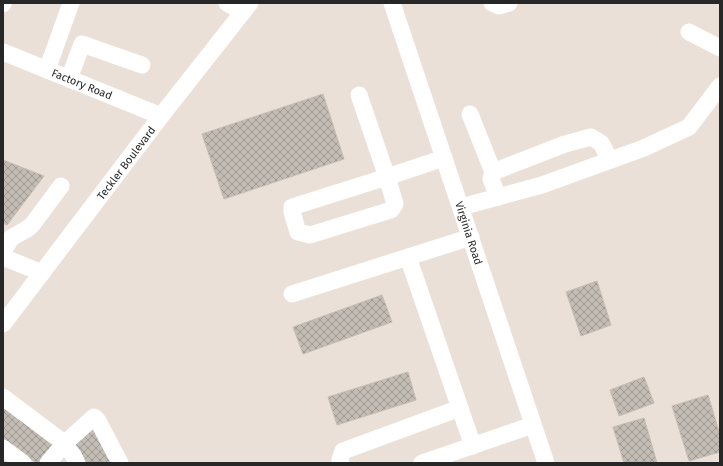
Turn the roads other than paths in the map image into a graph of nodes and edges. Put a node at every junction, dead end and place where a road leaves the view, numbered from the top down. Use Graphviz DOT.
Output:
graph roads {
  1 [pos="71,3"];
  2 [pos="227,3"];
  3 [pos="392,3"];
  4 [pos="492,3"];
  5 [pos="510,3"];
  6 [pos="247,7"];
  7 [pos="689,32"];
  8 [pos="720,48"];
  9 [pos="3,52"];
  10 [pos="142,65"];
  11 [pos="47,70"];
  12 [pos="69,79"];
  13 [pos="720,86"];
  14 [pos="359,95"];
  15 [pos="470,114"];
  16 [pos="161,116"];
  17 [pos="444,158"];
  18 [pos="610,160"];
  19 [pos="493,172"];
  20 [pos="387,177"];
  21 [pos="61,186"];
  22 [pos="498,197"];
  23 [pos="460,207"];
  24 [pos="470,237"];
  25 [pos="3,252"];
  26 [pos="3,257"];
  27 [pos="408,257"];
  28 [pos="42,273"];
  29 [pos="292,294"];
  30 [pos="3,324"];
  31 [pos="3,397"];
  32 [pos="460,408"];
  33 [pos="533,425"];
  34 [pos="64,444"];
  35 [pos="473,446"];
  36 [pos="3,448"];
  37 [pos="23,463"];
  38 [pos="48,463"];
  39 [pos="77,463"];
  40 [pos="120,463"];
  41 [pos="341,463"];
  42 [pos="422,463"];
  43 [pos="546,463"];
  1 -- 11 [label="street"];
  2 -- 6 [label="street"];
  3 -- 17 [label="street, Virginia Road"];
  4 -- 5 [label="street"];
  6 -- 16 [label="street, Teckler Boulevard"];
  7 -- 8 [label="street"];
  9 -- 11 [label="street, Factory Road"];
  10 -- 12 [label="street"];
  11 -- 12 [label="street, Factory Road"];
  12 -- 16 [label="street, Factory Road"];
  13 -- 18 [label="street"];
  14 -- 20 [label="street"];
  15 -- 19 [label="street"];
  16 -- 28 [label="street, Teckler Boulevard"];
  17 -- 20 [label="street"];
  17 -- 23 [label="street, Virginia Road"];
  18 -- 19 [label="street"];
  18 -- 22 [label="street"];
  19 -- 22 [label="street"];
  20 -- 20 [label="street"];
  21 -- 25 [label="street"];
  22 -- 23 [label="street"];
  23 -- 24 [label="street, Virginia Road"];
  24 -- 27 [label="street"];
  24 -- 33 [label="street, Virginia Road"];
  26 -- 28 [label="street"];
  27 -- 29 [label="street"];
  27 -- 32 [label="street"];
  28 -- 30 [label="street, Teckler Boulevard"];
  31 -- 34 [label="street"];
  32 -- 35 [label="street"];
  32 -- 41 [label="street"];
  33 -- 35 [label="street"];
  33 -- 43 [label="street, Virginia Road"];
  34 -- 38 [label="street"];
  34 -- 39 [label="street"];
  34 -- 40 [label="street"];
  35 -- 42 [label="street"];
  36 -- 37 [label="street"];
}
